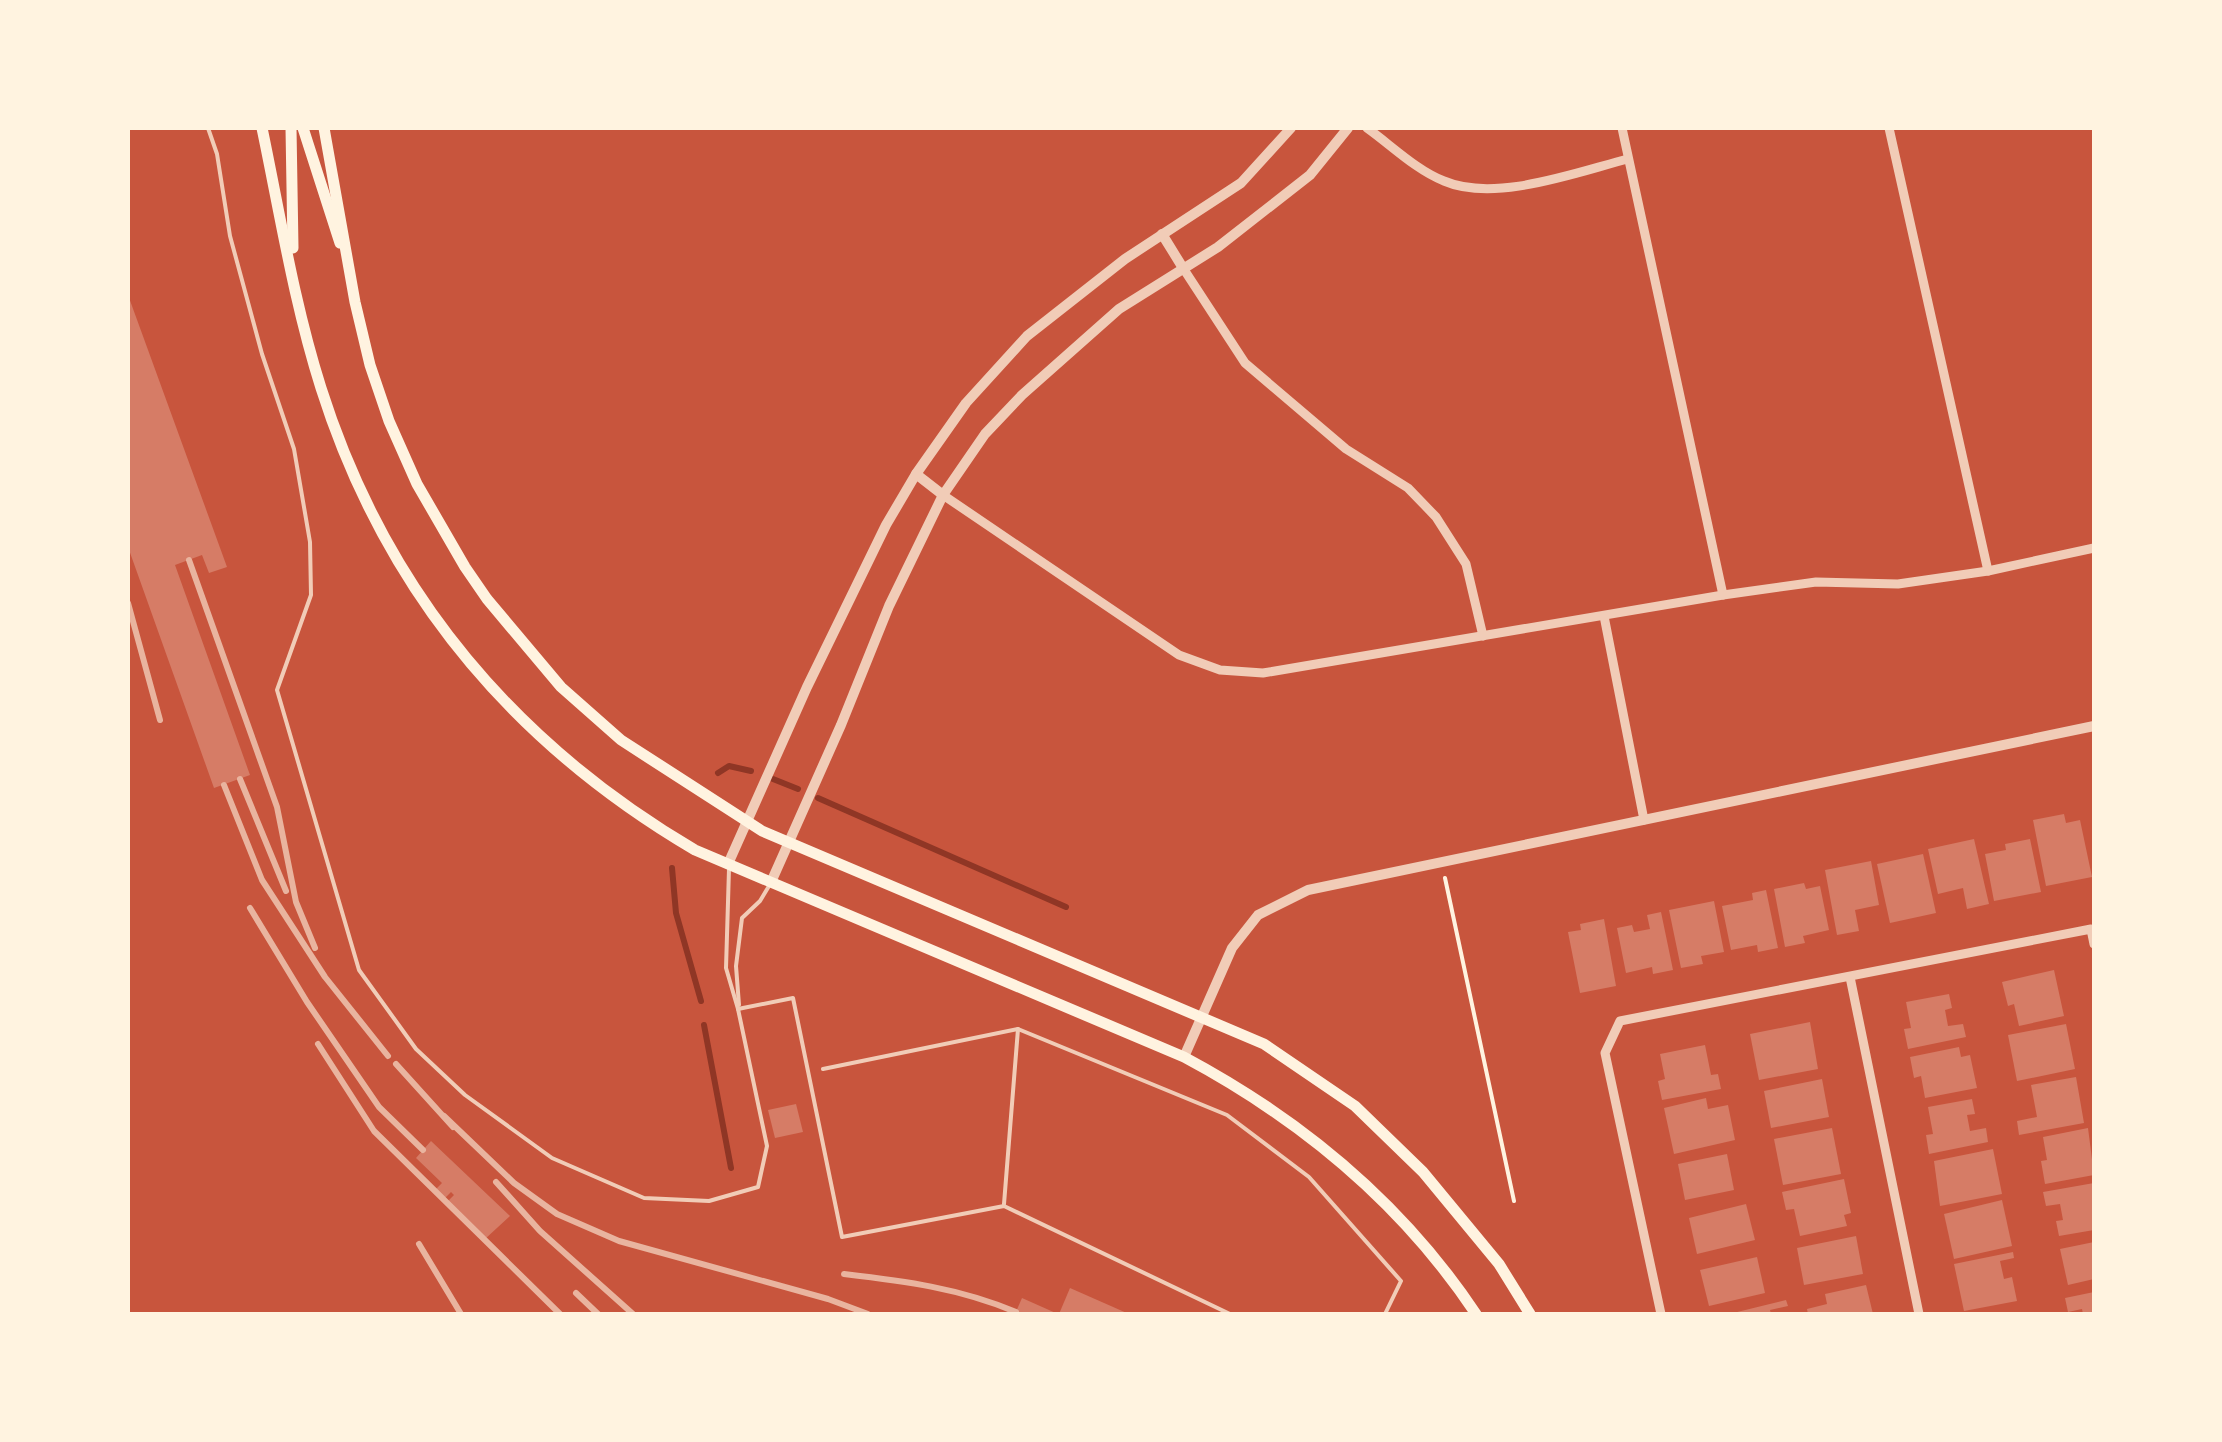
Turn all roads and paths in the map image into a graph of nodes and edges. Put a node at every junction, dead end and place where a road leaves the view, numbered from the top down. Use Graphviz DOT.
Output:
graph roads {
  1 [pos="208,128"];
  2 [pos="262,128"];
  3 [pos="291,128"];
  4 [pos="303,128"];
  5 [pos="324,128"];
  6 [pos="1291,128"];
  7 [pos="1348,128"];
  8 [pos="1367,128"];
  9 [pos="1622,128"];
  10 [pos="1889,128"];
  11 [pos="1628,159"];
  12 [pos="1162,234"];
  13 [pos="1183,268"];
  14 [pos="293,273"];
  15 [pos="352,280"];
  16 [pos="916,474"];
  17 [pos="944,496"];
  18 [pos="2094,548"];
  19 [pos="1988,571"];
  20 [pos="1723,595"];
  21 [pos="1604,616"];
  22 [pos="1482,636"];
  23 [pos="2094,726"];
  24 [pos="1644,820"];
  25 [pos="745,821"];
  26 [pos="788,843"];
  27 [pos="1442,862"];
  28 [pos="728,864"];
  29 [pos="772,880"];
  30 [pos="2094,944"];
  31 [pos="1850,978"];
  32 [pos="738,1010"];
  33 [pos="1202,1018"];
  34 [pos="1018,1029"];
  35 [pos="1184,1057"];
  36 [pos="823,1069"];
  37 [pos="1514,1201"];
  38 [pos="1004,1206"];
  39 [pos="1230,1314"];
  40 [pos="1386,1314"];
  41 [pos="1476,1314"];
  42 [pos="1530,1314"];
  43 [pos="1661,1314"];
  44 [pos="1919,1314"];
  1 -- 32 [label="lane"];
  2 -- 14 [label="main road"];
  3 -- 14 [label="main road"];
  4 -- 15 [label="main road"];
  5 -- 15 [label="main road"];
  6 -- 12 [label="street"];
  7 -- 13 [label="street"];
  8 -- 11 [label="street"];
  9 -- 11 [label="street"];
  10 -- 19 [label="street"];
  11 -- 20 [label="street"];
  12 -- 13 [label="street"];
  12 -- 16 [label="street"];
  13 -- 17 [label="street"];
  13 -- 22 [label="street"];
  14 -- 28 [label="main road"];
  15 -- 25 [label="main road"];
  16 -- 17 [label="street"];
  16 -- 25 [label="street"];
  17 -- 22 [label="street"];
  17 -- 26 [label="street"];
  18 -- 19 [label="street"];
  19 -- 20 [label="street"];
  20 -- 21 [label="street"];
  21 -- 22 [label="street"];
  21 -- 24 [label="street"];
  23 -- 24 [label="street"];
  24 -- 27 [label="street"];
  25 -- 26 [label="main road"];
  25 -- 28 [label="street"];
  26 -- 29 [label="street"];
  26 -- 33 [label="main road"];
  27 -- 33 [label="street"];
  27 -- 37 [label="path"];
  28 -- 29 [label="main road"];
  28 -- 32 [label="lane"];
  29 -- 32 [label="lane"];
  29 -- 35 [label="main road"];
  30 -- 31 [label="street"];
  31 -- 43 [label="street"];
  31 -- 44 [label="street"];
  32 -- 38 [label="lane"];
  33 -- 35 [label="street"];
  33 -- 42 [label="main road"];
  34 -- 36 [label="lane"];
  34 -- 38 [label="lane"];
  34 -- 40 [label="lane"];
  35 -- 41 [label="main road"];
  38 -- 39 [label="lane"];
}
